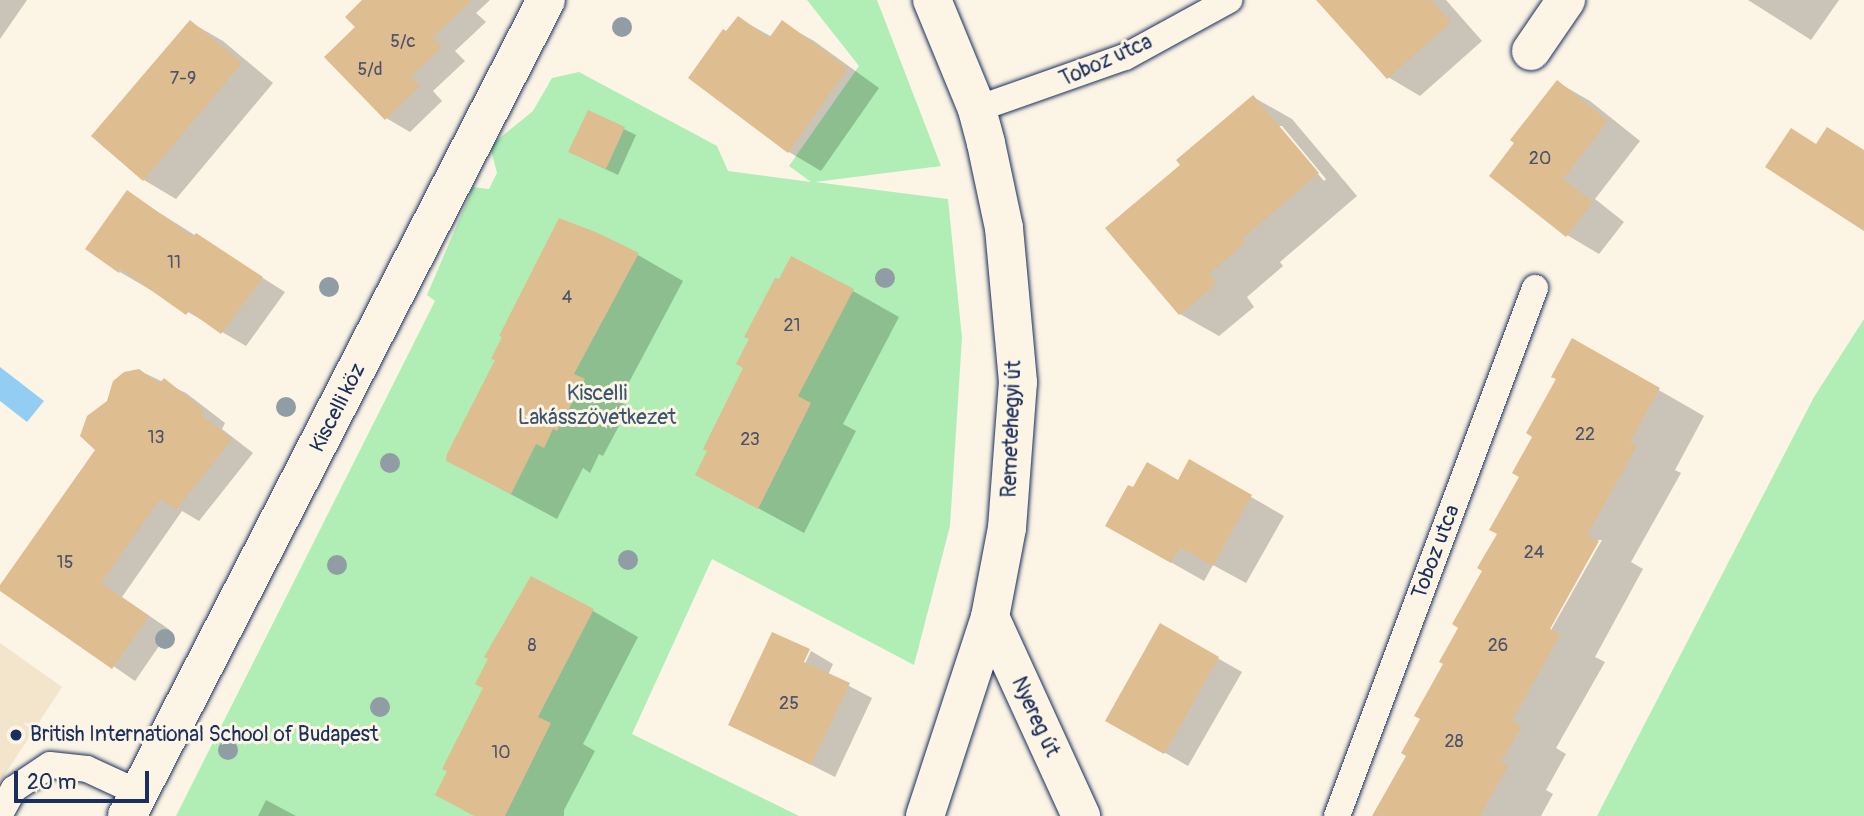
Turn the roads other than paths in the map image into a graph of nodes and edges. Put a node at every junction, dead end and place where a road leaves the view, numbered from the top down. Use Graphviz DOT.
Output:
graph roads {
  1 [pos="546,0"];
  2 [pos="932,0"];
  3 [pos="1229,0"];
  4 [pos="1566,0"];
  5 [pos="1531,51"];
  6 [pos="977,109"];
  7 [pos="1535,288"];
  8 [pos="990,618"];
  9 [pos="133,805"];
  10 [pos="0,814"];
  11 [pos="925,816"];
  12 [pos="1081,816"];
  13 [pos="1337,816"];
  1 -- 9 [label="street, Kiscelli köz"];
  2 -- 6 [label="street, Remetehegyi út"];
  3 -- 6 [label="lane, Toboz utca"];
  4 -- 5 [label="street"];
  6 -- 8 [label="street, Remetehegyi út"];
  7 -- 13 [label="lane, Toboz utca"];
  8 -- 11 [label="street, Remetehegyi út"];
  8 -- 12 [label="street, Nyereg út"];
  9 -- 10 [label="lane"];
}
